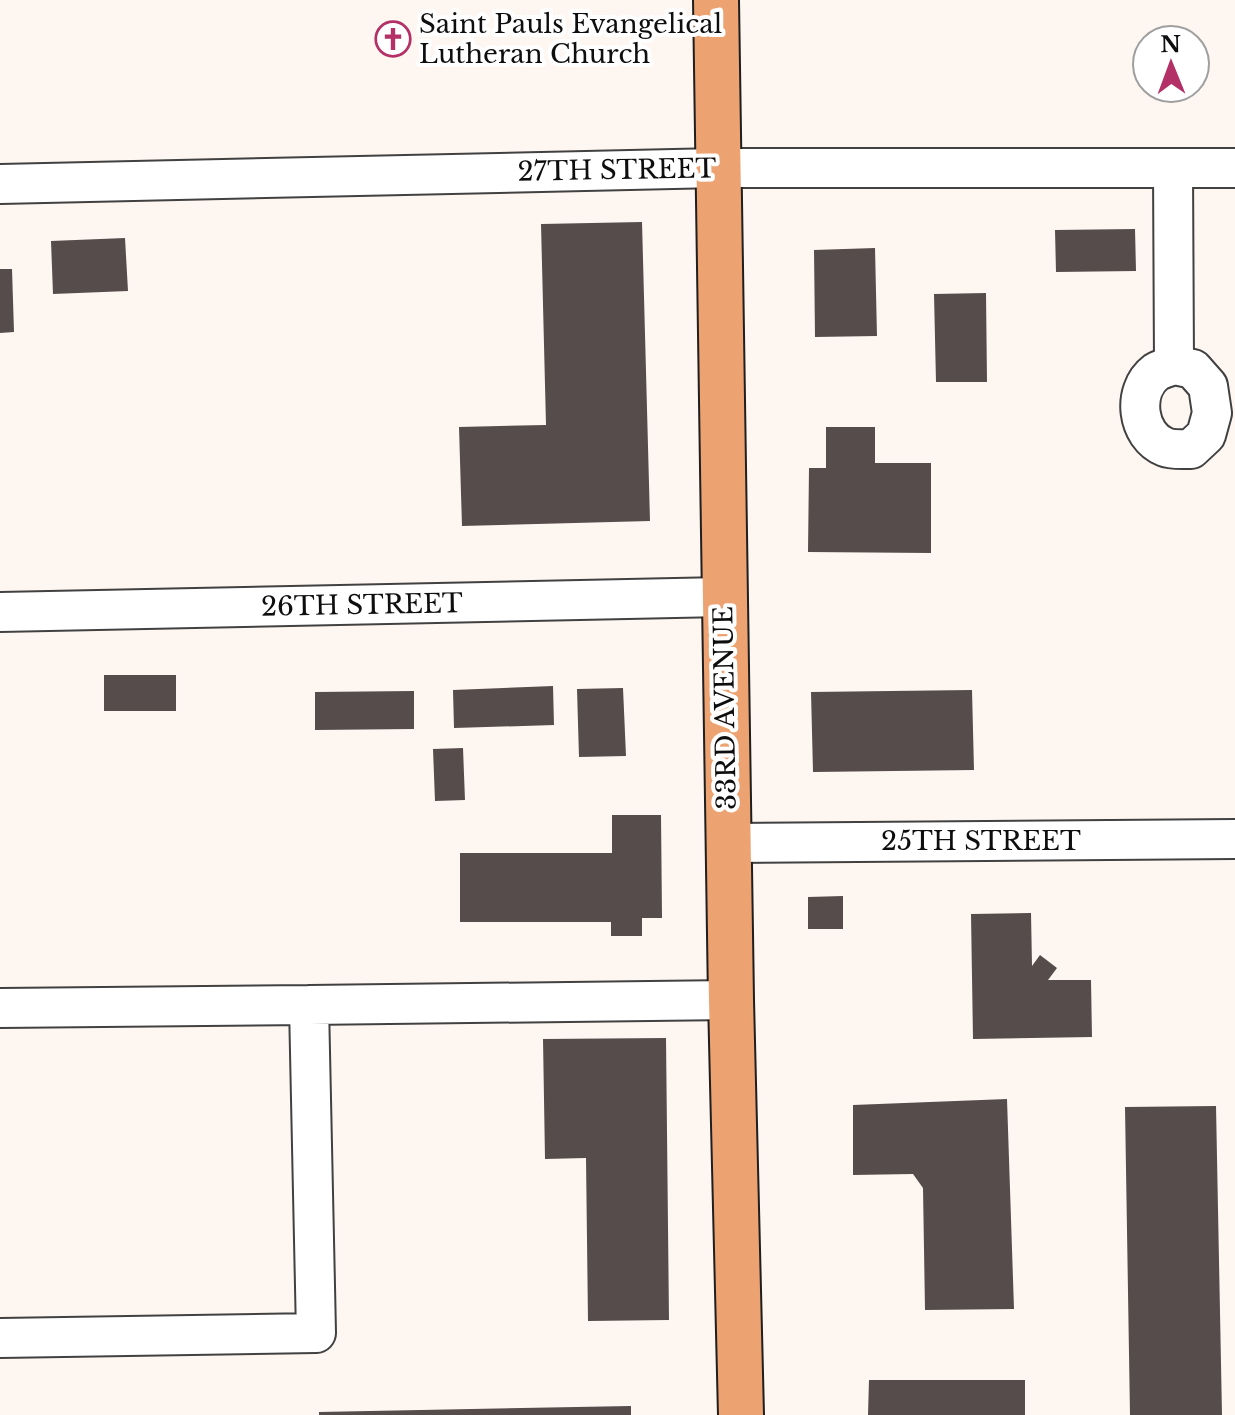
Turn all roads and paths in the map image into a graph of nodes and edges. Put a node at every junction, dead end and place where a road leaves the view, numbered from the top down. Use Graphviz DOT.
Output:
graph roads {
  1 [pos="716,0"];
  2 [pos="718,168"];
  3 [pos="1173,168"];
  4 [pos="1235,168"];
  5 [pos="0,184"];
  6 [pos="1174,365"];
  7 [pos="723,597"];
  8 [pos="0,612"];
  9 [pos="1235,839"];
  10 [pos="728,843"];
  11 [pos="731,1000"];
  12 [pos="309,1005"];
  13 [pos="0,1008"];
  14 [pos="0,1338"];
  15 [pos="741,1415"];
  1 -- 2 [label="main road, 33RD AVENUE"];
  2 -- 3 [label="street, 27TH STREET"];
  2 -- 5 [label="street, 27TH STREET"];
  2 -- 7 [label="main road, 33RD AVENUE"];
  3 -- 4 [label="street, 27TH STREET"];
  3 -- 6 [label="street"];
  7 -- 8 [label="street, 26TH STREET"];
  7 -- 10 [label="main road, 33RD AVENUE"];
  9 -- 10 [label="street, 25TH STREET"];
  10 -- 11 [label="main road, 33RD AVENUE"];
  11 -- 12 [label="street"];
  11 -- 15 [label="main road, 33RD AVENUE"];
  12 -- 13 [label="street"];
  12 -- 14 [label="street"];
}
